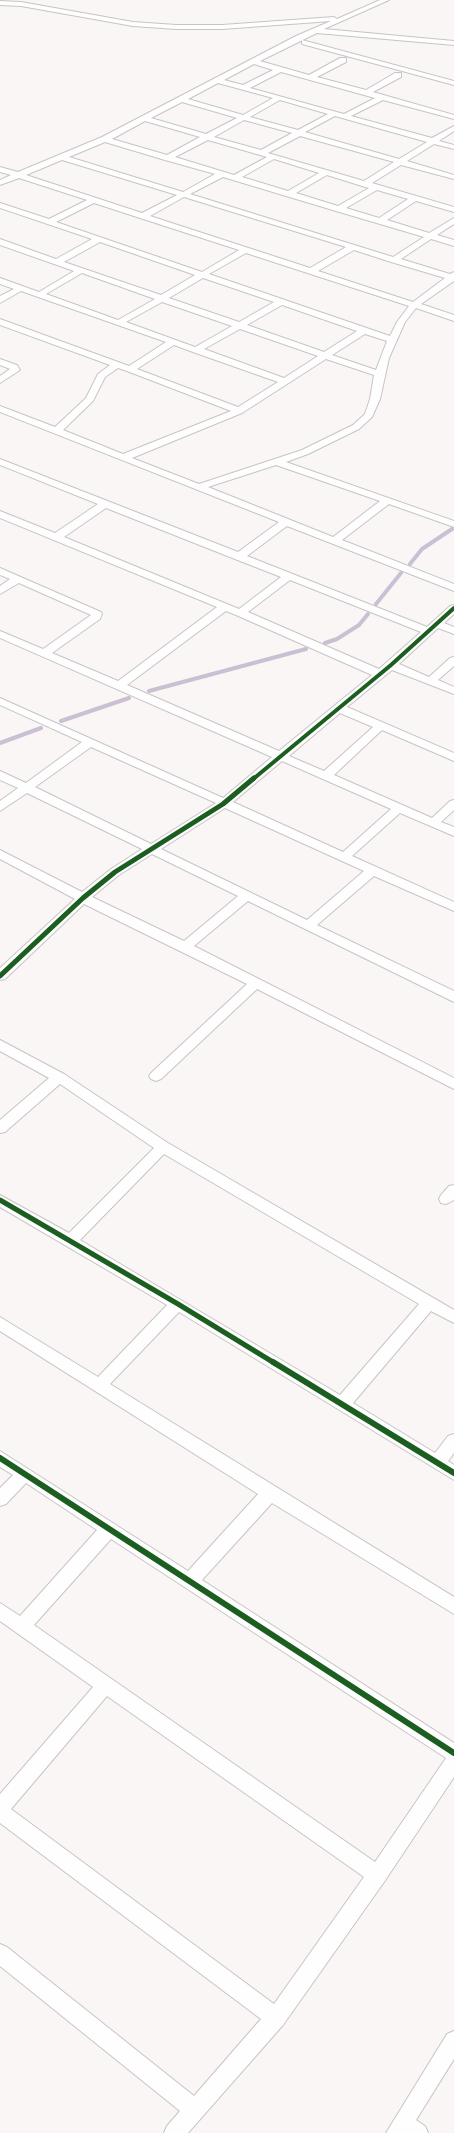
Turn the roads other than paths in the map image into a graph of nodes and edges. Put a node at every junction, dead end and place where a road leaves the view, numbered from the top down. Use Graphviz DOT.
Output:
graph roads {
  1 [pos="395,0"];
  2 [pos="384,1"];
  3 [pos="0,3"];
  4 [pos="347,18"];
  5 [pos="315,31"];
  6 [pos="305,42"];
  7 [pos="454,43"];
  8 [pos="343,60"];
  9 [pos="254,62"];
  10 [pos="280,69"];
  11 [pos="398,75"];
  12 [pos="311,77"];
  13 [pos="219,81"];
  14 [pos="454,82"];
  15 [pos="244,88"];
  16 [pos="367,93"];
  17 [pos="382,97"];
  18 [pos="279,98"];
  19 [pos="183,100"];
  20 [pos="335,113"];
  21 [pos="345,116"];
  22 [pos="454,116"];
  23 [pos="244,117"];
  24 [pos="146,119"];
  25 [pos="454,128"];
  26 [pos="298,133"];
  27 [pos="207,137"];
  28 [pos="106,139"];
  29 [pos="432,140"];
  30 [pos="454,147"];
  31 [pos="262,153"];
  32 [pos="273,156"];
  33 [pos="62,157"];
  34 [pos="168,158"];
  35 [pos="400,161"];
  36 [pos="0,169"];
  37 [pos="326,172"];
  38 [pos="222,174"];
  39 [pos="19,175"];
  40 [pos="454,177"];
  41 [pos="235,178"];
  42 [pos="0,183"];
  43 [pos="365,184"];
  44 [pos="376,187"];
  45 [pos="289,194"];
  46 [pos="183,195"];
  47 [pos="415,198"];
  48 [pos="93,200"];
  49 [pos="0,205"];
  50 [pos="339,209"];
  51 [pos="454,210"];
  52 [pos="143,216"];
  53 [pos="454,220"];
  54 [pos="380,221"];
  55 [pos="49,222"];
  56 [pos="430,236"];
  57 [pos="99,239"];
  58 [pos="0,242"];
  59 [pos="454,243"];
  60 [pos="353,248"];
  61 [pos="245,250"];
  62 [pos="394,260"];
  63 [pos="57,262"];
  64 [pos="82,270"];
  65 [pos="311,271"];
  66 [pos="202,274"];
  67 [pos="453,277"];
  68 [pos="0,281"];
  69 [pos="21,288"];
  70 [pos="39,295"];
  71 [pos="162,298"];
  72 [pos="0,300"];
  73 [pos="281,302"];
  74 [pos="414,305"];
  75 [pos="454,318"];
  76 [pos="0,322"];
  77 [pos="119,323"];
  78 [pos="238,324"];
  79 [pos="364,330"];
  80 [pos="392,340"];
  81 [pos="173,342"];
  82 [pos="196,350"];
  83 [pos="326,355"];
  84 [pos="0,362"];
  85 [pos="117,364"];
  86 [pos="130,369"];
  87 [pos="379,374"];
  88 [pos="0,380"];
  89 [pos="285,381"];
  90 [pos="0,410"];
  91 [pos="239,411"];
  92 [pos="56,432"];
  93 [pos="122,458"];
  94 [pos="0,462"];
  95 [pos="278,462"];
  96 [pos="199,487"];
  97 [pos="387,501"];
  98 [pos="104,504"];
  99 [pos="0,514"];
  100 [pos="287,521"];
  101 [pos="454,524"];
  102 [pos="56,537"];
  103 [pos="335,540"];
  104 [pos="239,557"];
  105 [pos="0,571"];
  106 [pos="289,576"];
  107 [pos="18,578"];
  108 [pos="454,588"];
  109 [pos="0,590"];
  110 [pos="224,607"];
  111 [pos="454,608"];
  112 [pos="240,613"];
  113 [pos="432,628"];
  114 [pos="454,631"];
  115 [pos="0,634"];
  116 [pos="44,653"];
  117 [pos="454,660"];
  118 [pos="391,665"];
  119 [pos="380,674"];
  120 [pos="430,681"];
  121 [pos="119,686"];
  122 [pos="454,691"];
  123 [pos="0,701"];
  124 [pos="339,708"];
  125 [pos="381,726"];
  126 [pos="90,742"];
  127 [pos="280,756"];
  128 [pos="454,757"];
  129 [pos="0,775"];
  130 [pos="327,775"];
  131 [pos="27,788"];
  132 [pos="222,804"];
  133 [pos="454,804"];
  134 [pos="0,807"];
  135 [pos="400,807"];
  136 [pos="434,822"];
  137 [pos="454,832"];
  138 [pos="151,850"];
  139 [pos="344,857"];
  140 [pos="3,859"];
  141 [pos="372,871"];
  142 [pos="247,895"];
  143 [pos="83,898"];
  144 [pos="454,907"];
  145 [pos="308,925"];
  146 [pos="185,947"];
  147 [pos="0,976"];
  148 [pos="256,983"];
  149 [pos="454,997"];
  150 [pos="0,1045"];
  151 [pos="156,1076"];
  152 [pos="59,1077"];
  153 [pos="454,1084"];
  154 [pos="0,1128"];
  155 [pos="163,1147"];
  156 [pos="0,1200"];
  157 [pos="70,1241"];
  158 [pos="429,1303"];
  159 [pos="178,1304"];
  160 [pos="454,1317"];
  161 [pos="0,1323"];
  162 [pos="99,1386"];
  163 [pos="342,1404"];
  164 [pos="454,1441"];
  165 [pos="0,1458"];
  166 [pos="437,1462"];
  167 [pos="454,1473"];
  168 [pos="24,1474"];
  169 [pos="270,1493"];
  170 [pos="0,1499"];
  171 [pos="109,1529"];
  172 [pos="190,1581"];
  173 [pos="454,1606"];
  174 [pos="0,1612"];
  175 [pos="22,1626"];
  176 [pos="106,1685"];
  177 [pos="454,1753"];
  178 [pos="454,1761"];
  179 [pos="0,1810"];
  180 [pos="377,1875"];
  181 [pos="0,1954"];
  182 [pos="276,2018"];
  183 [pos="454,2042"];
  184 [pos="194,2108"];
  185 [pos="406,2130"];
  186 [pos="174,2133"];
  1 -- 2 [label="street"];
  2 -- 4 [label="street"];
  3 -- 4 [label="street"];
  4 -- 5 [label="street"];
  5 -- 7 [label="street"];
  5 -- 9 [label="street"];
  6 -- 14 [label="street"];
  8 -- 12 [label="street"];
  9 -- 10 [label="street"];
  9 -- 13 [label="street"];
  10 -- 12 [label="street"];
  10 -- 15 [label="street"];
  11 -- 16 [label="street"];
  12 -- 16 [label="street"];
  13 -- 15 [label="street"];
  13 -- 19 [label="street"];
  15 -- 18 [label="street"];
  16 -- 17 [label="street"];
  17 -- 21 [label="street"];
  17 -- 22 [label="street"];
  18 -- 20 [label="street"];
  18 -- 23 [label="street"];
  19 -- 23 [label="street"];
  19 -- 24 [label="street"];
  20 -- 21 [label="street"];
  20 -- 26 [label="street"];
  21 -- 29 [label="street"];
  23 -- 26 [label="street"];
  23 -- 27 [label="street"];
  24 -- 27 [label="street"];
  24 -- 28 [label="street"];
  25 -- 29 [label="street"];
  26 -- 31 [label="street"];
  26 -- 35 [label="street"];
  27 -- 31 [label="street"];
  27 -- 34 [label="street"];
  28 -- 33 [label="street"];
  28 -- 34 [label="street"];
  29 -- 30 [label="street"];
  29 -- 35 [label="street"];
  31 -- 32 [label="street"];
  32 -- 37 [label="street"];
  32 -- 41 [label="street"];
  33 -- 39 [label="street"];
  33 -- 46 [label="street"];
  34 -- 38 [label="street"];
  35 -- 40 [label="street"];
  35 -- 43 [label="street"];
  36 -- 39 [label="street"];
  37 -- 43 [label="street"];
  37 -- 45 [label="street"];
  38 -- 41 [label="street"];
  38 -- 46 [label="street"];
  39 -- 42 [label="street"];
  39 -- 48 [label="street"];
  41 -- 45 [label="street"];
  43 -- 44 [label="street"];
  44 -- 47 [label="street"];
  44 -- 50 [label="street"];
  45 -- 50 [label="street"];
  46 -- 52 [label="street"];
  46 -- 60 [label="street"];
  47 -- 51 [label="street"];
  47 -- 54 [label="street"];
  48 -- 52 [label="street"];
  48 -- 55 [label="street"];
  49 -- 55 [label="street"];
  50 -- 54 [label="street"];
  52 -- 61 [label="street"];
  53 -- 56 [label="street"];
  54 -- 56 [label="street"];
  55 -- 57 [label="street"];
  56 -- 59 [label="street"];
  56 -- 62 [label="street"];
  57 -- 63 [label="street"];
  57 -- 66 [label="street"];
  58 -- 63 [label="street"];
  60 -- 62 [label="street"];
  60 -- 65 [label="street"];
  61 -- 65 [label="street"];
  61 -- 66 [label="street"];
  62 -- 67 [label="street"];
  63 -- 64 [label="street"];
  64 -- 70 [label="street"];
  64 -- 71 [label="street"];
  65 -- 74 [label="street"];
  66 -- 71 [label="street"];
  66 -- 73 [label="street"];
  67 -- 74 [label="street"];
  68 -- 69 [label="street"];
  69 -- 70 [label="street"];
  69 -- 72 [label="street"];
  70 -- 77 [label="street"];
  71 -- 77 [label="street"];
  71 -- 78 [label="street"];
  73 -- 78 [label="street"];
  73 -- 79 [label="street"];
  74 -- 75 [label="street"];
  74 -- 80 [label="street"];
  76 -- 85 [label="street"];
  77 -- 81 [label="street"];
  78 -- 82 [label="street"];
  78 -- 83 [label="street"];
  79 -- 80 [label="street"];
  79 -- 83 [label="street"];
  80 -- 87 [label="street"];
  81 -- 82 [label="street"];
  81 -- 86 [label="street"];
  82 -- 89 [label="street"];
  83 -- 87 [label="street"];
  83 -- 89 [label="street"];
  84 -- 88 [label="street"];
  85 -- 86 [label="street"];
  85 -- 92 [label="street"];
  86 -- 91 [label="street"];
  87 -- 95 [label="street"];
  89 -- 91 [label="street"];
  90 -- 92 [label="street"];
  91 -- 93 [label="street"];
  92 -- 93 [label="street"];
  93 -- 96 [label="street"];
  94 -- 98 [label="street"];
  95 -- 96 [label="street"];
  95 -- 97 [label="street"];
  96 -- 100 [label="street"];
  97 -- 101 [label="street"];
  97 -- 103 [label="street"];
  98 -- 102 [label="street"];
  98 -- 104 [label="street"];
  99 -- 102 [label="street"];
  100 -- 103 [label="street"];
  100 -- 104 [label="street"];
  102 -- 110 [label="street"];
  103 -- 108 [label="street"];
  104 -- 106 [label="street"];
  105 -- 107 [label="street"];
  106 -- 112 [label="street"];
  106 -- 113 [label="street"];
  107 -- 109 [label="street"];
  107 -- 116 [label="street"];
  110 -- 112 [label="street"];
  110 -- 121 [label="street"];
  111 -- 113 [label="street"];
  112 -- 119 [label="street"];
  113 -- 114 [label="street"];
  113 -- 118 [label="street"];
  115 -- 116 [label="street"];
  116 -- 121 [label="street"];
  117 -- 120 [label="street"];
  118 -- 119 [label="street"];
  118 -- 120 [label="street"];
  119 -- 124 [label="street"];
  120 -- 122 [label="street"];
  121 -- 127 [label="street"];
  123 -- 126 [label="street"];
  124 -- 125 [label="street"];
  124 -- 127 [label="street"];
  125 -- 128 [label="street"];
  125 -- 130 [label="street"];
  126 -- 131 [label="street"];
  126 -- 132 [label="street"];
  127 -- 130 [label="street"];
  127 -- 132 [label="street"];
  129 -- 131 [label="street"];
  130 -- 135 [label="street"];
  131 -- 134 [label="street"];
  131 -- 138 [label="street"];
  132 -- 138 [label="street"];
  132 -- 139 [label="street"];
  133 -- 136 [label="street"];
  135 -- 136 [label="street"];
  135 -- 139 [label="street"];
  136 -- 137 [label="street"];
  138 -- 142 [label="street"];
  138 -- 143 [label="street"];
  139 -- 141 [label="street"];
  140 -- 143 [label="street"];
  141 -- 144 [label="street"];
  141 -- 145 [label="street"];
  142 -- 145 [label="street"];
  142 -- 146 [label="street"];
  143 -- 146 [label="street"];
  143 -- 147 [label="street"];
  145 -- 149 [label="street"];
  146 -- 148 [label="street"];
  148 -- 151 [label="street"];
  148 -- 153 [label="street"];
  150 -- 152 [label="street"];
  152 -- 154 [label="street"];
  152 -- 155 [label="street"];
  155 -- 157 [label="street"];
  155 -- 158 [label="street"];
  156 -- 157 [label="street"];
  157 -- 159 [label="street"];
  158 -- 160 [label="street"];
  158 -- 163 [label="street"];
  159 -- 162 [label="street"];
  159 -- 163 [label="street"];
  161 -- 162 [label="street"];
  162 -- 169 [label="street"];
  163 -- 166 [label="street"];
  164 -- 166 [label="street"];
  165 -- 168 [label="street"];
  166 -- 167 [label="street"];
  168 -- 170 [label="street"];
  168 -- 171 [label="street"];
  169 -- 172 [label="street"];
  169 -- 173 [label="street"];
  171 -- 172 [label="street"];
  171 -- 175 [label="street"];
  172 -- 177 [label="street"];
  174 -- 175 [label="street"];
  175 -- 176 [label="street"];
  176 -- 179 [label="street"];
  176 -- 180 [label="street"];
  178 -- 180 [label="street"];
  179 -- 182 [label="street"];
  180 -- 182 [label="street"];
  181 -- 184 [label="street"];
  182 -- 184 [label="street"];
  183 -- 185 [label="street"];
  184 -- 186 [label="street"];
}
